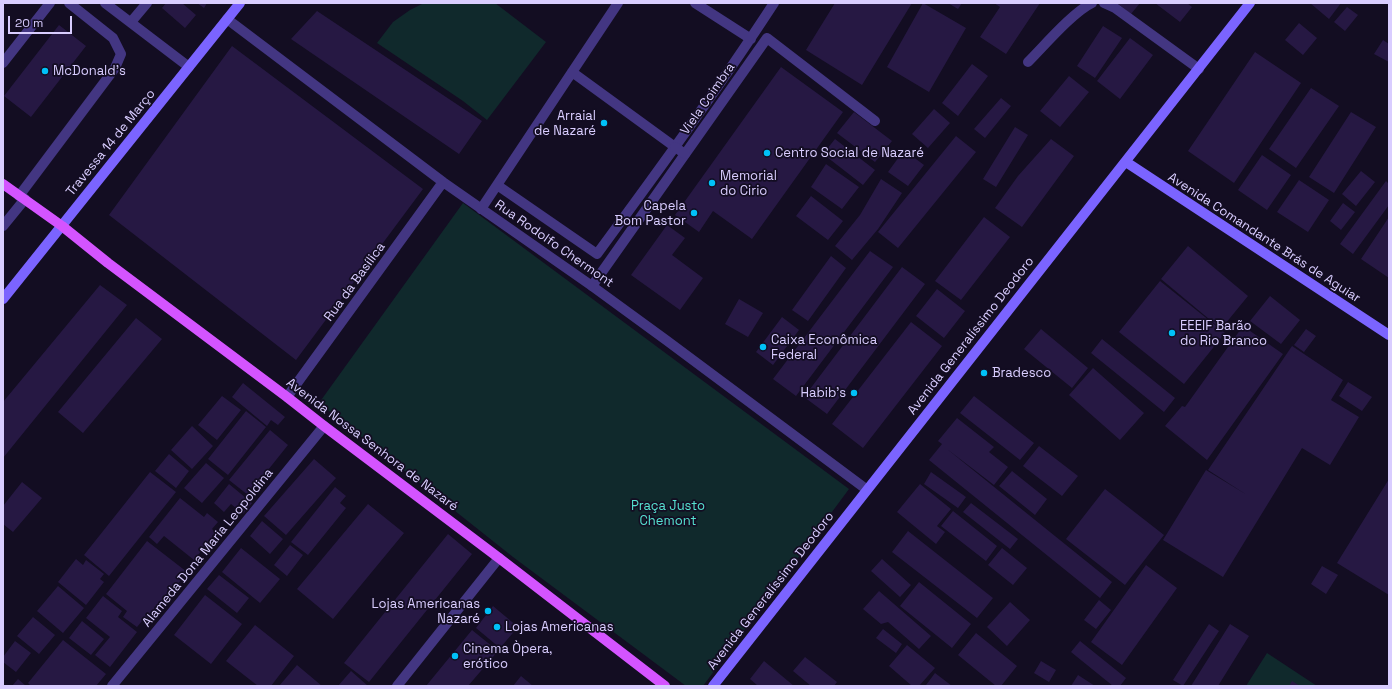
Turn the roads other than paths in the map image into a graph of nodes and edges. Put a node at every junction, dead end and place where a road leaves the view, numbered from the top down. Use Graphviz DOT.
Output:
graph roads {
  1 [pos="50,3"];
  2 [pos="69,3"];
  3 [pos="105,3"];
  4 [pos="147,3"];
  5 [pos="240,3"];
  6 [pos="618,3"];
  7 [pos="695,3"];
  8 [pos="774,3"];
  9 [pos="1092,3"];
  10 [pos="1104,3"];
  11 [pos="1250,3"];
  12 [pos="227,19"];
  13 [pos="131,22"];
  14 [pos="751,39"];
  15 [pos="1028,62"];
  16 [pos="3,63"];
  17 [pos="189,67"];
  18 [pos="1199,69"];
  19 [pos="572,72"];
  20 [pos="875,121"];
  21 [pos="675,147"];
  22 [pos="685,154"];
  23 [pos="1126,162"];
  24 [pos="443,182"];
  25 [pos="3,184"];
  26 [pos="497,185"];
  27 [pos="22,198"];
  28 [pos="481,209"];
  29 [pos="3,226"];
  30 [pos="62,226"];
  31 [pos="592,286"];
  32 [pos="3,299"];
  33 [pos="1389,335"];
  34 [pos="287,397"];
  35 [pos="324,426"];
  36 [pos="866,489"];
  37 [pos="499,558"];
  38 [pos="112,686"];
  39 [pos="397,686"];
  40 [pos="665,686"];
  41 [pos="713,686"];
  1 -- 16 [label="street"];
  2 -- 27 [label="street"];
  3 -- 13 [label="street"];
  4 -- 13 [label="street"];
  5 -- 12 [label="street, Travessa 14 de Março"];
  6 -- 19 [label="street"];
  7 -- 14 [label="street"];
  8 -- 14 [label="street"];
  9 -- 15 [label="street"];
  10 -- 18 [label="street"];
  11 -- 18 [label="street, Avenida Generalíssimo Deodoro"];
  12 -- 17 [label="street, Travessa 14 de Março"];
  12 -- 24 [label="street, Rua Rodolfo Chermont"];
  13 -- 17 [label="street"];
  14 -- 21 [label="street"];
  17 -- 30 [label="street, Travessa 14 de Março"];
  18 -- 23 [label="street, Avenida Generalíssimo Deodoro"];
  19 -- 21 [label="street"];
  19 -- 26 [label="street"];
  20 -- 22 [label="street, Viela Coimbra"];
  21 -- 22 [label="street"];
  21 -- 26 [label="street"];
  22 -- 31 [label="street, Viela Coimbra"];
  23 -- 33 [label="street, Avenida Comandante Brás de Aguiar"];
  23 -- 36 [label="street, Avenida Generalíssimo Deodoro"];
  24 -- 28 [label="street, Rua Rodolfo Chermont"];
  24 -- 34 [label="street, Rua da Basílica"];
  25 -- 27 [label="main road, Avenida Nossa Senhora de Nazaré"];
  26 -- 28 [label="street"];
  27 -- 29 [label="street"];
  27 -- 30 [label="main road, Avenida Nossa Senhora de Nazaré"];
  28 -- 31 [label="street, Rua Rodolfo Chermont"];
  30 -- 32 [label="street, Travessa 14 de Março"];
  30 -- 34 [label="main road, Avenida Nossa Senhora de Nazaré"];
  31 -- 36 [label="street, Rua Rodolfo Chermont"];
  34 -- 35 [label="main road, Avenida Nossa Senhora de Nazaré"];
  35 -- 37 [label="main road, Avenida Nossa Senhora de Nazaré"];
  35 -- 38 [label="street, Alameda Dona Maria Leopoldina"];
  36 -- 41 [label="street, Avenida Generalíssimo Deodoro"];
  37 -- 39 [label="street"];
  37 -- 40 [label="main road, Avenida Nossa Senhora de Nazaré"];
}
